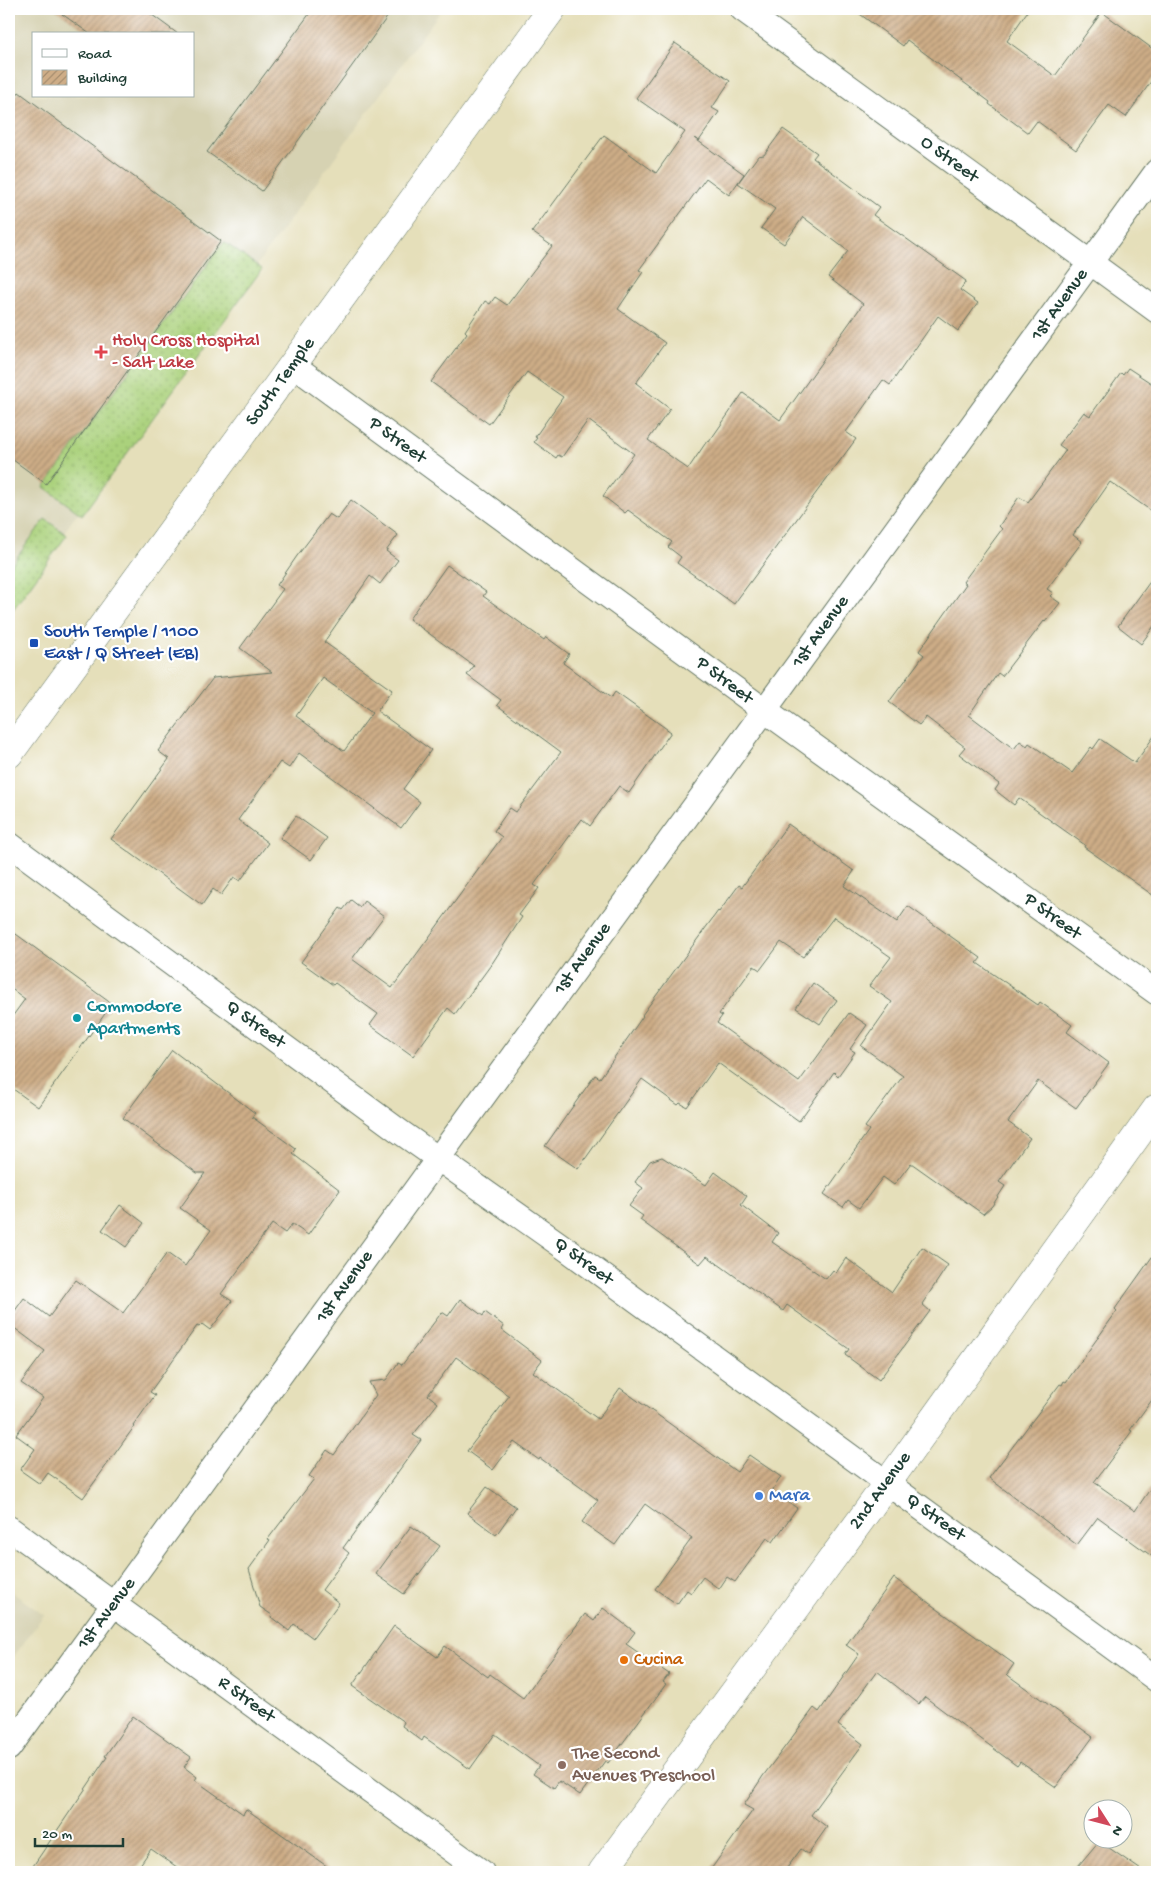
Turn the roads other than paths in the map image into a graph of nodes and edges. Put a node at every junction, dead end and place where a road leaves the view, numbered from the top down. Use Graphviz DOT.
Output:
graph roads {
  1 [pos="552,9"];
  2 [pos="742,9"];
  3 [pos="1157,171"];
  4 [pos="1090,263"];
  5 [pos="1157,311"];
  6 [pos="293,365"];
  7 [pos="764,710"];
  8 [pos="9,754"];
  9 [pos="9,844"];
  10 [pos="1157,993"];
  11 [pos="1157,1108"];
  12 [pos="438,1158"];
  13 [pos="886,1483"];
  14 [pos="9,1528"];
  15 [pos="114,1605"];
  16 [pos="1157,1680"];
  17 [pos="9,1748"];
  18 [pos="482,1872"];
  19 [pos="602,1872"];
  1 -- 6 [label="street, South Temple"];
  2 -- 4 [label="street, O Street"];
  3 -- 4 [label="street, 1st Avenue"];
  4 -- 5 [label="street, O Street"];
  4 -- 7 [label="street, 1st Avenue"];
  6 -- 7 [label="street, P Street"];
  6 -- 8 [label="street, South Temple"];
  7 -- 10 [label="street, P Street"];
  7 -- 12 [label="street, 1st Avenue"];
  9 -- 12 [label="street, Q Street"];
  11 -- 13 [label="street, 2nd Avenue"];
  12 -- 13 [label="street, Q Street"];
  12 -- 15 [label="street, 1st Avenue"];
  13 -- 16 [label="street, Q Street"];
  13 -- 19 [label="street, 2nd Avenue"];
  14 -- 15 [label="street, R Street"];
  15 -- 17 [label="street, 1st Avenue"];
  15 -- 18 [label="street, R Street"];
}
